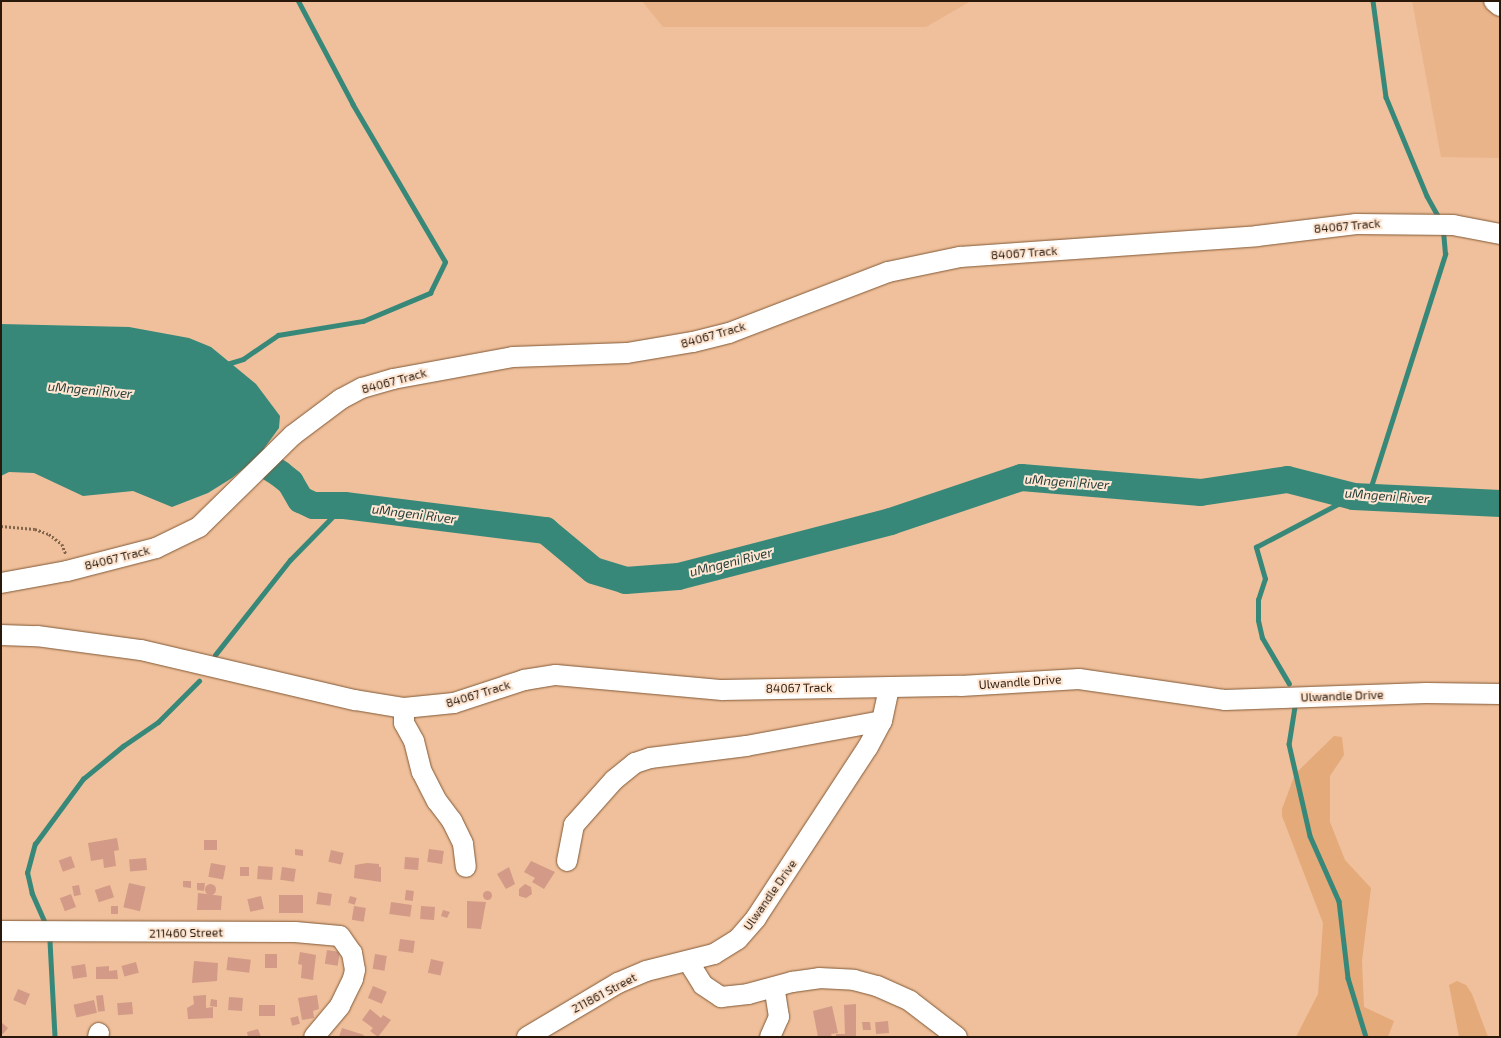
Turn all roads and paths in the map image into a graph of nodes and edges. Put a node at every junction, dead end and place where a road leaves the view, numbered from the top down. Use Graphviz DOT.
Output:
graph roads {
  1 [pos="1494,1"];
  2 [pos="1500,6"];
  3 [pos="1500,234"];
  4 [pos="1,526"];
  5 [pos="67,571"];
  6 [pos="1,583"];
  7 [pos="1,634"];
  8 [pos="889,688"];
  9 [pos="1500,694"];
  10 [pos="404,708"];
  11 [pos="882,721"];
  12 [pos="567,862"];
  13 [pos="466,867"];
  14 [pos="1,932"];
  15 [pos="688,961"];
  16 [pos="774,987"];
  17 [pos="314,1037"];
  18 [pos="527,1037"];
  19 [pos="770,1037"];
  20 [pos="957,1037"];
  1 -- 2 [label="street"];
  3 -- 5 [label="street, 84067 Track"];
  4 -- 5 [label="path"];
  5 -- 6 [label="street, 84067 Track"];
  7 -- 10 [label="street, 84067 Track"];
  8 -- 9 [label="street, Ulwandle Drive"];
  8 -- 10 [label="street, 84067 Track"];
  8 -- 11 [label="street, Ulwandle Drive"];
  10 -- 13 [label="street"];
  11 -- 12 [label="street"];
  11 -- 15 [label="street, Ulwandle Drive"];
  14 -- 17 [label="street, 211460 Street"];
  15 -- 16 [label="street"];
  15 -- 18 [label="street, 211861 Street"];
  16 -- 19 [label="street"];
  16 -- 20 [label="street"];
}
